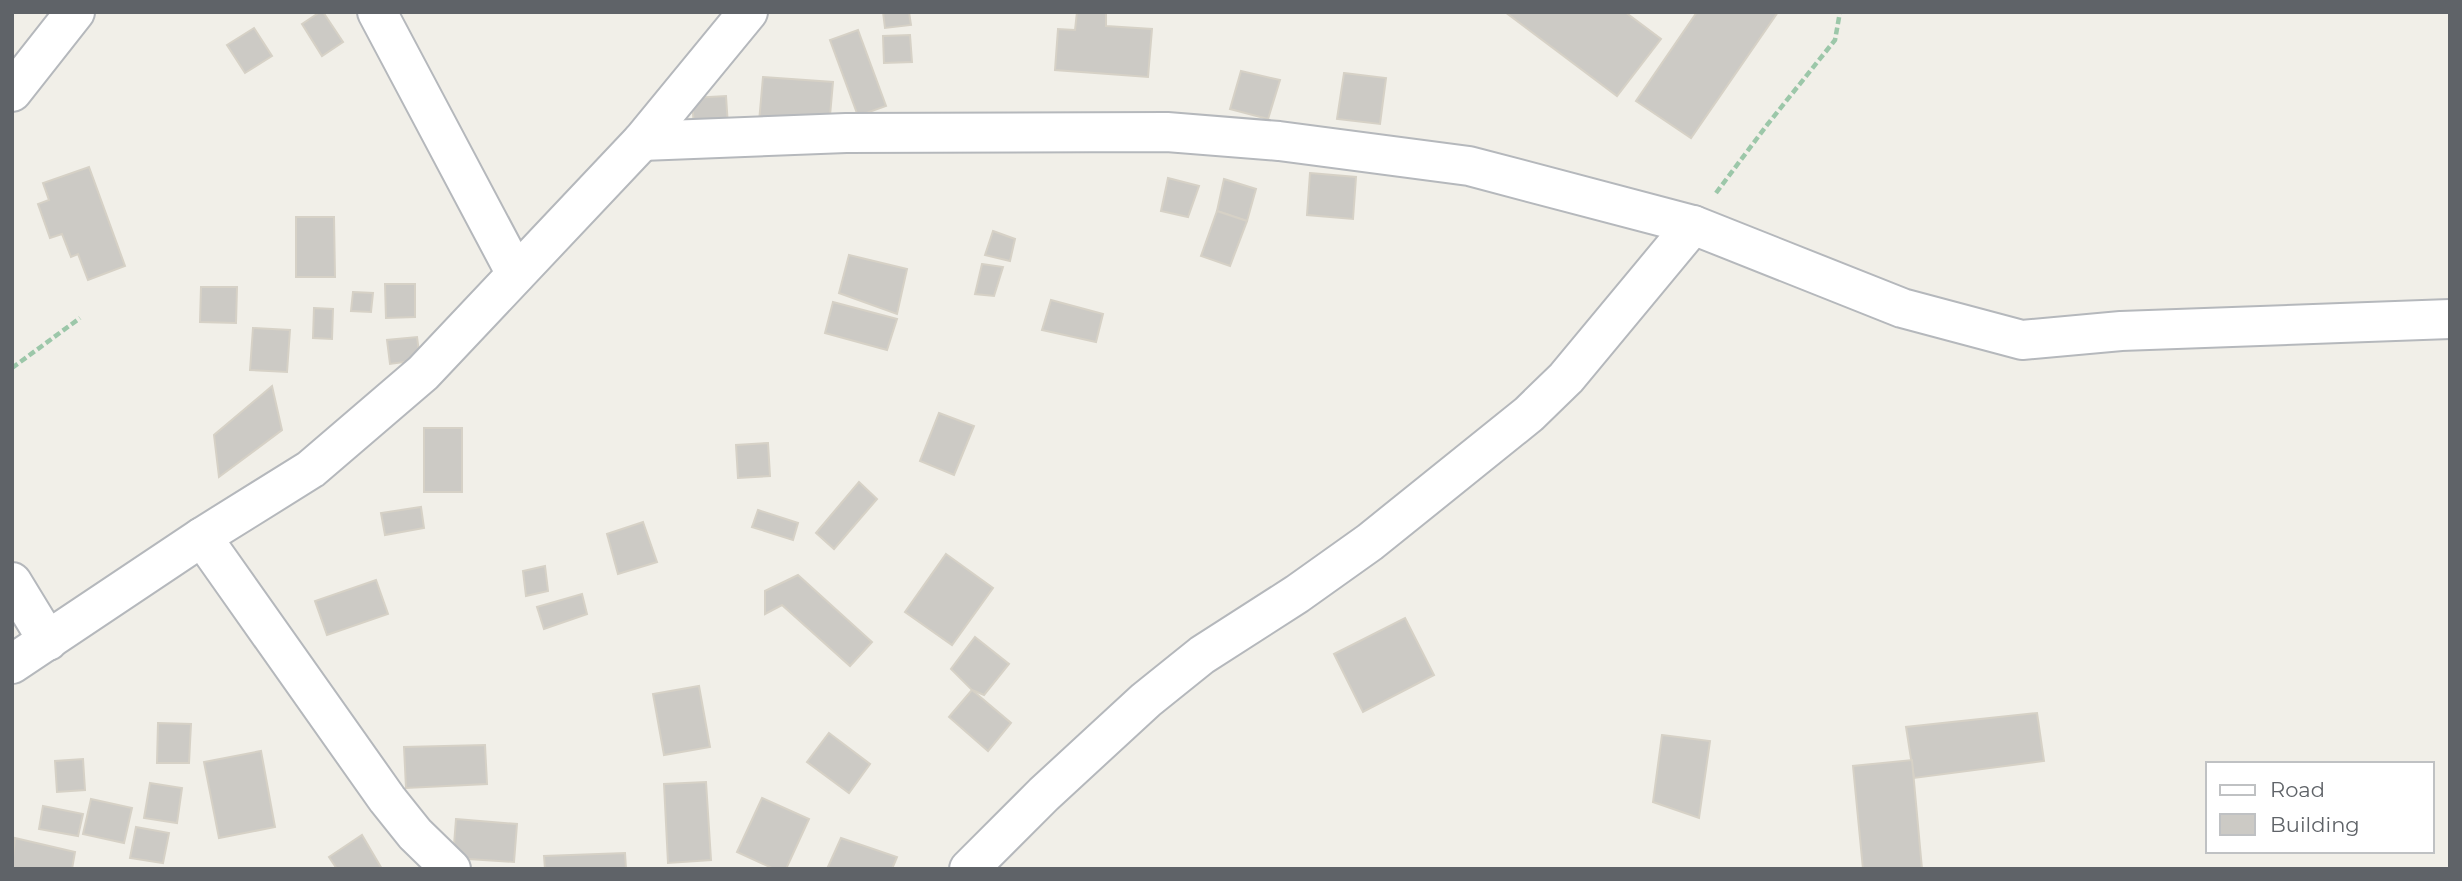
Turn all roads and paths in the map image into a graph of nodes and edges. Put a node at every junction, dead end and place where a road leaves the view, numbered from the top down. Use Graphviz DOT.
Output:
graph roads {
  1 [pos="75,12"];
  2 [pos="377,12"];
  3 [pos="748,12"];
  4 [pos="1840,12"];
  5 [pos="12,92"];
  6 [pos="642,141"];
  7 [pos="1693,225"];
  8 [pos="516,274"];
  9 [pos="80,318"];
  10 [pos="2450,319"];
  11 [pos="12,368"];
  12 [pos="202,537"];
  13 [pos="12,582"];
  14 [pos="48,641"];
  15 [pos="12,664"];
  16 [pos="451,869"];
  17 [pos="969,869"];
  1 -- 5 [label="street"];
  2 -- 8 [label="street"];
  3 -- 6 [label="street"];
  4 -- 7 [label="path"];
  6 -- 7 [label="street"];
  6 -- 8 [label="street"];
  7 -- 10 [label="street"];
  7 -- 17 [label="street"];
  8 -- 12 [label="street"];
  9 -- 11 [label="path"];
  12 -- 14 [label="street"];
  12 -- 16 [label="street"];
  13 -- 14 [label="street"];
  14 -- 15 [label="street"];
}
